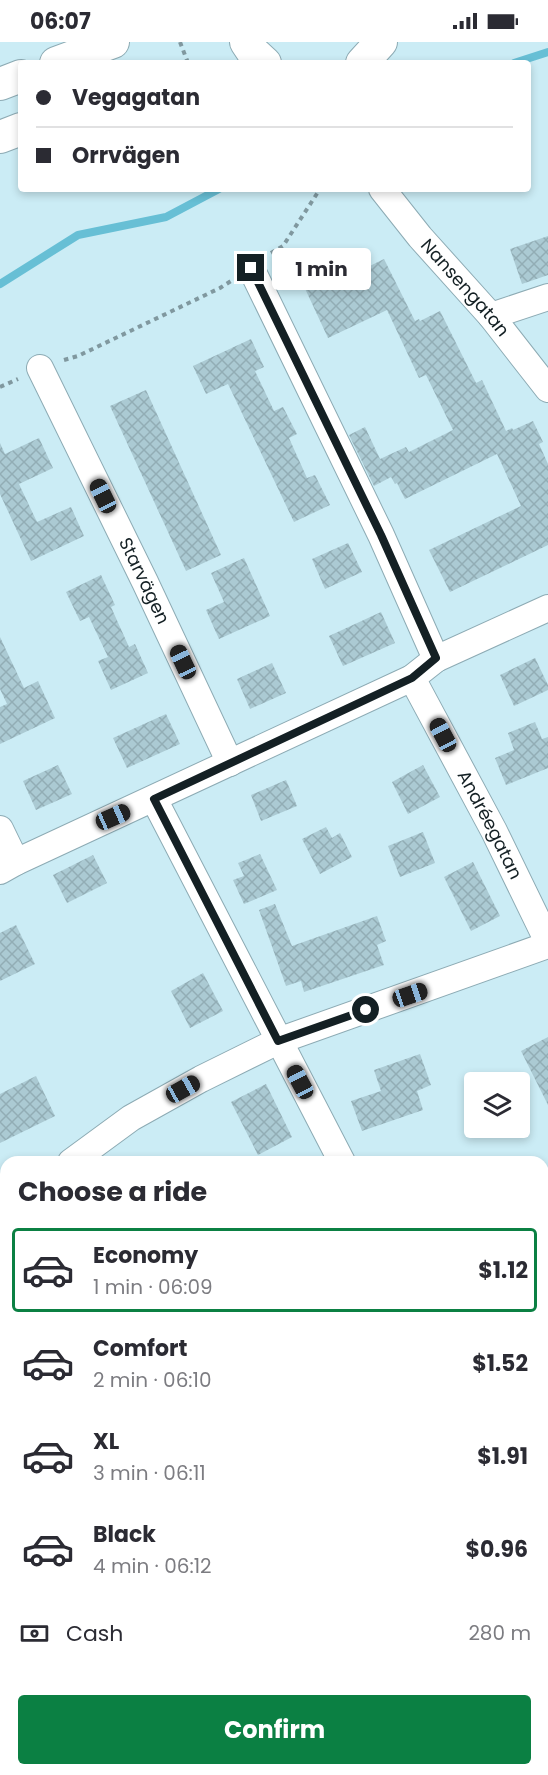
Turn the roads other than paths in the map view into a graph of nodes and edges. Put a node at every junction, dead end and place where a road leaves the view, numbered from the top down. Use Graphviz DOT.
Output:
graph roads {
  1 [pos="113,42"];
  2 [pos="246,42"];
  3 [pos="64,60"];
  4 [pos="262,60"];
  5 [pos="18,77"];
  6 [pos="0,84"];
  7 [pos="18,130"];
  8 [pos="0,137"];
  9 [pos="383,192"];
  10 [pos="251,268"];
  11 [pos="548,297"];
  12 [pos="491,316"];
  13 [pos="40,368"];
  14 [pos="548,389"];
  15 [pos="548,608"];
  16 [pos="436,658"];
  17 [pos="412,678"];
  18 [pos="230,763"];
  19 [pos="154,799"];
  20 [pos="0,829"];
  21 [pos="8,866"];
  22 [pos="548,943"];
  23 [pos="278,1041"];
  24 [pos="79,1156"];
  25 [pos="339,1156"];
  1 -- 3 [label="street"];
  2 -- 4 [label="street"];
  5 -- 6 [label="street"];
  7 -- 8 [label="street"];
  9 -- 12 [label="street, Nansengatan"];
  10 -- 16 [label="street"];
  11 -- 12 [label="street"];
  12 -- 14 [label="street, Nansengatan"];
  13 -- 18 [label="street, Starvägen"];
  15 -- 16 [label="street"];
  16 -- 17 [label="street"];
  17 -- 18 [label="street"];
  17 -- 22 [label="street, Andréegatan"];
  18 -- 19 [label="street"];
  19 -- 21 [label="street"];
  19 -- 23 [label="street"];
  20 -- 21 [label="street"];
  22 -- 23 [label="street"];
  23 -- 24 [label="street"];
  23 -- 25 [label="street"];
}
